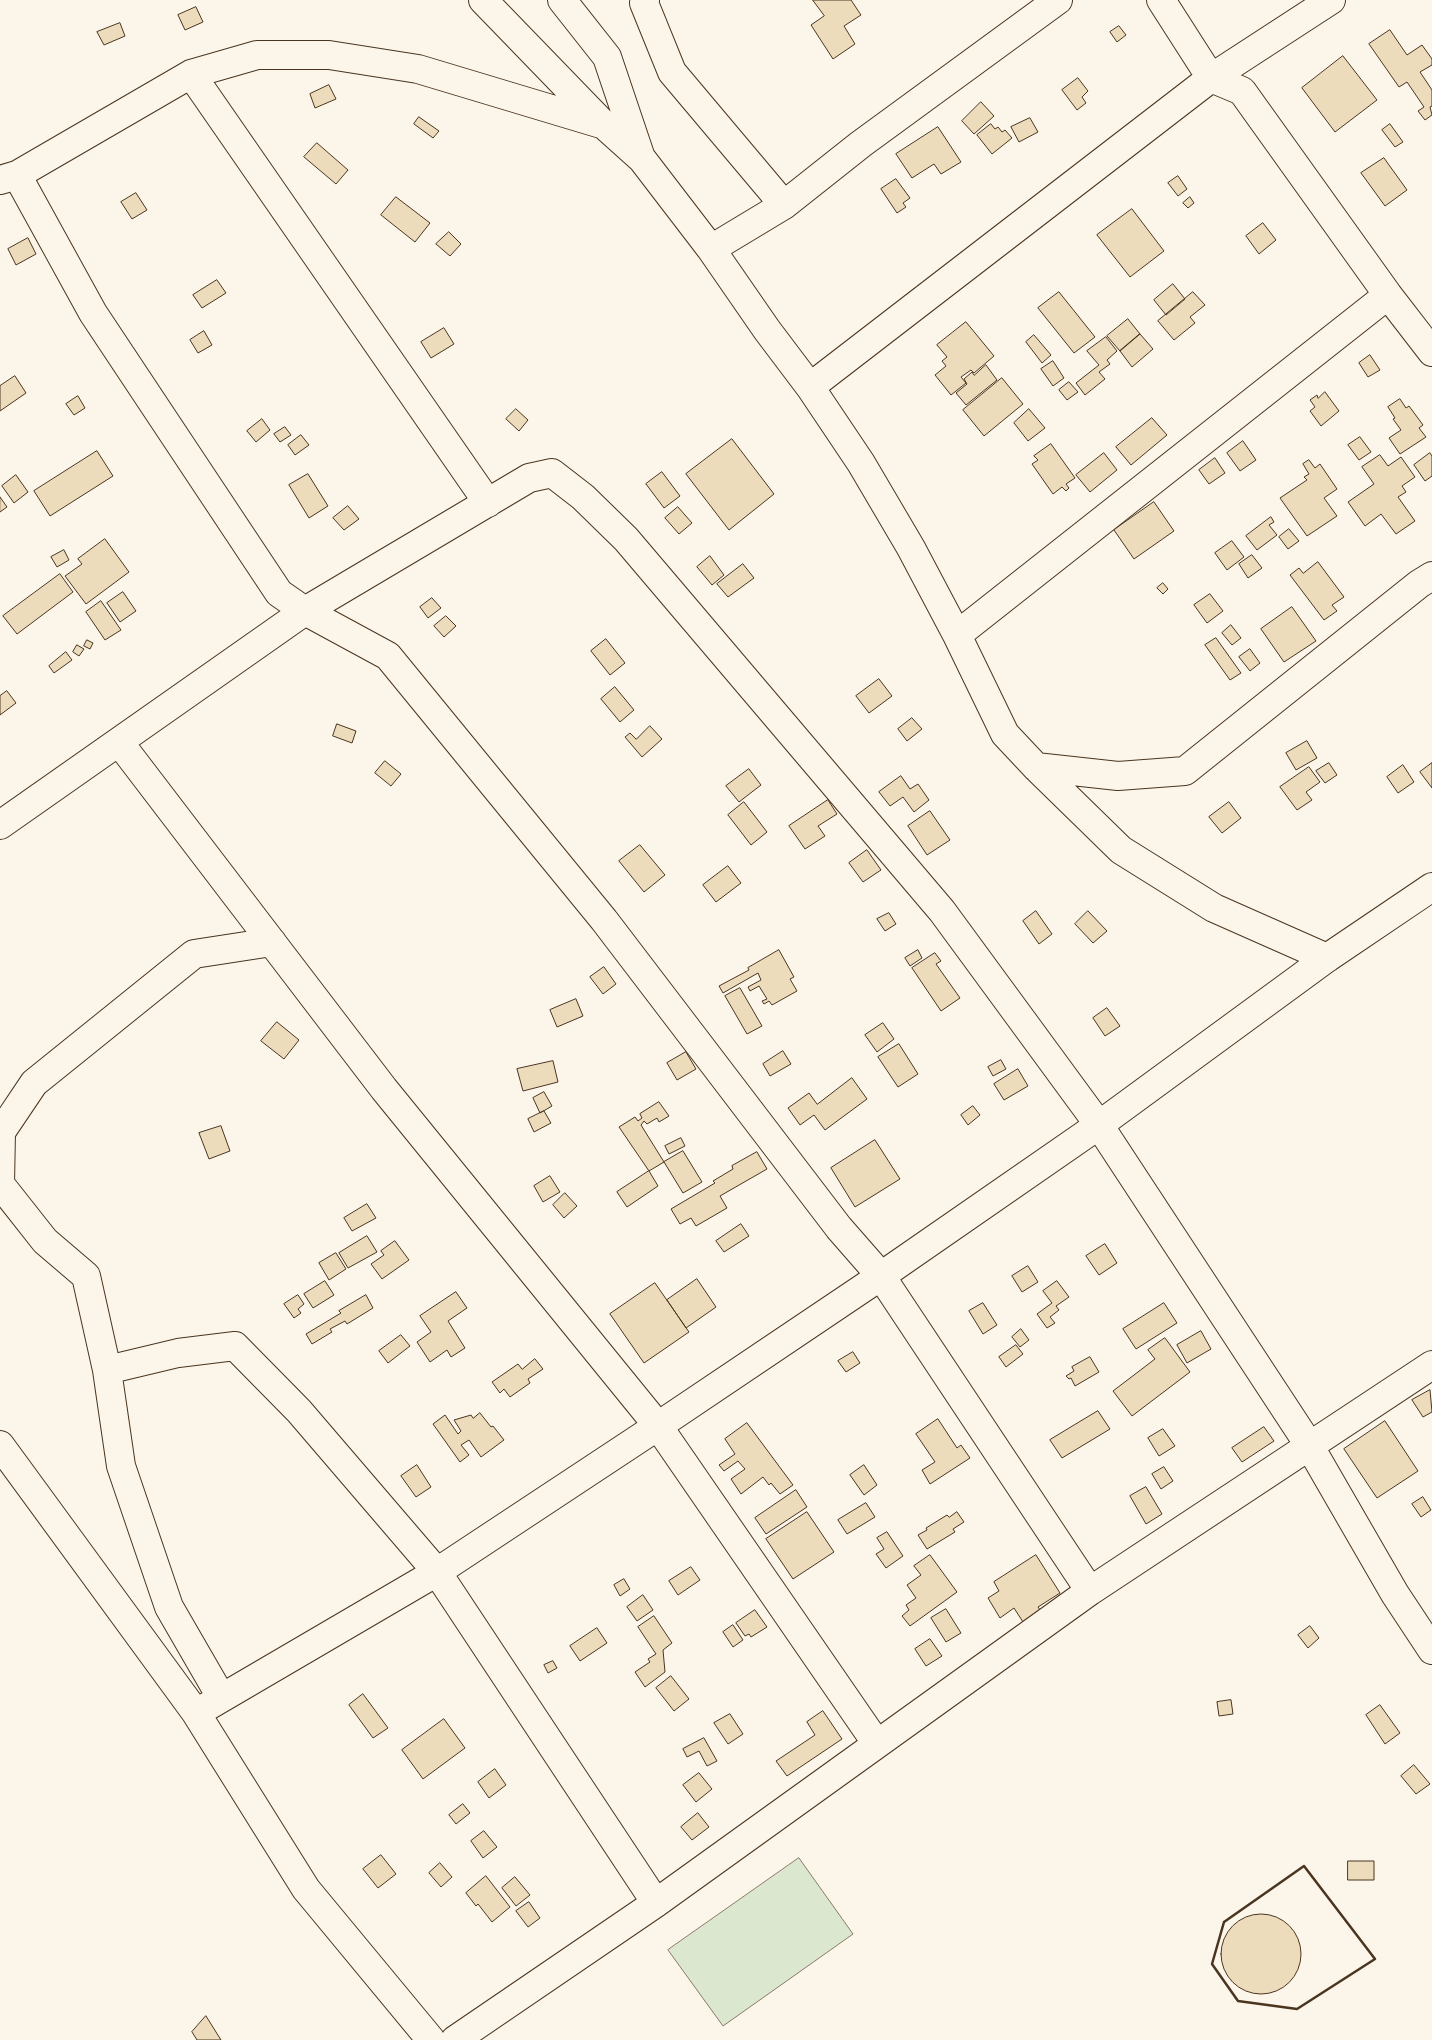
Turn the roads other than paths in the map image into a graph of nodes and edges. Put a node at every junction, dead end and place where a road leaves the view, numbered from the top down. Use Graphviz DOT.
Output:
graph roads {
  1 [pos="483,0"];
  2 [pos="562,0"];
  3 [pos="645,0"];
  4 [pos="1058,0"];
  5 [pos="1161,0"];
  6 [pos="1331,0"];
  7 [pos="191,74"];
  8 [pos="1211,78"];
  9 [pos="603,124"];
  10 [pos="642,159"];
  11 [pos="8,178"];
  12 [pos="784,205"];
  13 [pos="711,249"];
  14 [pos="1388,295"];
  15 [pos="1432,352"];
  16 [pos="810,387"];
  17 [pos="488,503"];
  18 [pos="1432,576"];
  19 [pos="305,611"];
  20 [pos="958,636"];
  21 [pos="119,742"];
  22 [pos="1036,767"];
  23 [pos="0,825"];
  24 [pos="1432,887"];
  25 [pos="272,942"];
  26 [pos="1326,958"];
  27 [pos="1099,1125"];
  28 [pos="881,1276"];
  29 [pos="1432,1365"];
  30 [pos="107,1370"];
  31 [pos="658,1426"];
  32 [pos="0,1445"];
  33 [pos="1309,1445"];
  34 [pos="438,1572"];
  35 [pos="1090,1591"];
  36 [pos="1432,1650"];
  37 [pos="222,1697"];
  38 [pos="196,1713"];
  39 [pos="877,1744"];
  40 [pos="656,1903"];
  41 [pos="431,2040"];
  42 [pos="455,2040"];
  1 -- 9 [label="street"];
  2 -- 10 [label="street"];
  3 -- 12 [label="street"];
  4 -- 12 [label="street"];
  5 -- 8 [label="street"];
  6 -- 8 [label="street"];
  7 -- 9 [label="street"];
  7 -- 11 [label="street"];
  7 -- 17 [label="street"];
  8 -- 14 [label="street"];
  8 -- 16 [label="street"];
  9 -- 10 [label="street"];
  10 -- 13 [label="street"];
  11 -- 19 [label="street"];
  12 -- 13 [label="street"];
  13 -- 16 [label="street"];
  14 -- 15 [label="street"];
  14 -- 20 [label="street"];
  16 -- 20 [label="street"];
  17 -- 19 [label="street"];
  17 -- 27 [label="street"];
  18 -- 22 [label="street"];
  19 -- 21 [label="street"];
  19 -- 28 [label="street"];
  20 -- 22 [label="street"];
  21 -- 23 [label="street"];
  21 -- 25 [label="street"];
  22 -- 26 [label="street"];
  24 -- 26 [label="street"];
  25 -- 30 [label="street"];
  25 -- 31 [label="street"];
  26 -- 27 [label="street"];
  27 -- 28 [label="street"];
  27 -- 33 [label="street"];
  28 -- 31 [label="street"];
  28 -- 35 [label="street"];
  29 -- 33 [label="street"];
  30 -- 34 [label="street"];
  30 -- 37 [label="street"];
  31 -- 34 [label="street"];
  31 -- 39 [label="street"];
  32 -- 38 [label="street"];
  33 -- 35 [label="street"];
  33 -- 36 [label="street"];
  34 -- 37 [label="street"];
  34 -- 40 [label="street"];
  35 -- 39 [label="street"];
  37 -- 38 [label="street"];
  38 -- 41 [label="street"];
  39 -- 40 [label="street"];
  40 -- 42 [label="street"];
}
